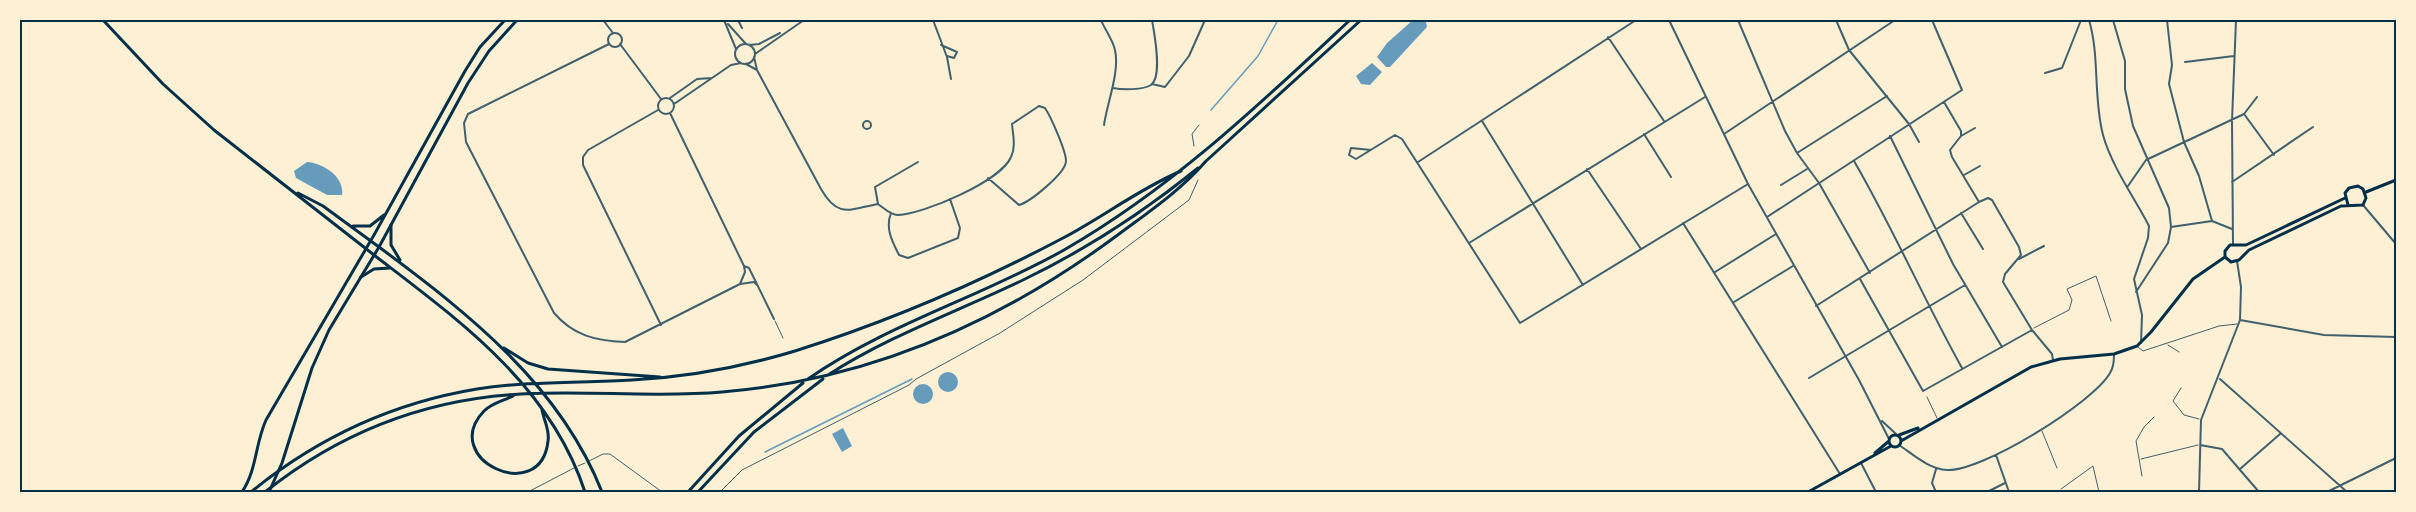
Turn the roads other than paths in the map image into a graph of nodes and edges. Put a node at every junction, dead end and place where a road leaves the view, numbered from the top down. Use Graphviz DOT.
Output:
graph roads {
  1 [pos="104,20"];
  2 [pos="505,20"];
  3 [pos="517,20"];
  4 [pos="603,20"];
  5 [pos="738,20"];
  6 [pos="804,20"];
  7 [pos="933,20"];
  8 [pos="1101,20"];
  9 [pos="1152,20"];
  10 [pos="1205,20"];
  11 [pos="1350,20"];
  12 [pos="1362,20"];
  13 [pos="1636,20"];
  14 [pos="1669,20"];
  15 [pos="1738,20"];
  16 [pos="1836,20"];
  17 [pos="1895,20"];
  18 [pos="1932,20"];
  19 [pos="2081,20"];
  20 [pos="2089,20"];
  21 [pos="2113,20"];
  22 [pos="2167,20"];
  23 [pos="2236,20"];
  24 [pos="725,21"];
  25 [pos="742,28"];
  26 [pos="613,33"];
  27 [pos="783,33"];
  28 [pos="1608,37"];
  29 [pos="609,44"];
  30 [pos="620,44"];
  31 [pos="748,44"];
  32 [pos="941,45"];
  33 [pos="736,49"];
  34 [pos="1849,50"];
  35 [pos="945,54"];
  36 [pos="735,56"];
  37 [pos="754,56"];
  38 [pos="2234,56"];
  39 [pos="2185,62"];
  40 [pos="743,63"];
  41 [pos="731,65"];
  42 [pos="757,70"];
  43 [pos="2045,73"];
  44 [pos="711,78"];
  45 [pos="951,79"];
  46 [pos="1152,84"];
  47 [pos="1113,88"];
  48 [pos="1887,96"];
  49 [pos="1705,97"];
  50 [pos="2257,97"];
  51 [pos="670,98"];
  52 [pos="661,99"];
  53 [pos="1773,101"];
  54 [pos="1944,102"];
  55 [pos="674,104"];
  56 [pos="658,110"];
  57 [pos="670,113"];
  58 [pos="2244,114"];
  59 [pos="1482,121"];
  60 [pos="1664,121"];
  61 [pos="2232,121"];
  62 [pos="1908,124"];
  63 [pos="1104,125"];
  64 [pos="1199,125"];
  65 [pos="2313,127"];
  66 [pos="1975,128"];
  67 [pos="1644,134"];
  68 [pos="1724,134"];
  69 [pos="1890,136"];
  70 [pos="1961,136"];
  71 [pos="1919,142"];
  72 [pos="2184,142"];
  73 [pos="1194,146"];
  74 [pos="1371,150"];
  75 [pos="1797,153"];
  76 [pos="2274,155"];
  77 [pos="2146,160"];
  78 [pos="1206,161"];
  79 [pos="1854,161"];
  80 [pos="918,162"];
  81 [pos="1418,162"];
  82 [pos="1980,166"];
  83 [pos="1587,169"];
  84 [pos="1808,169"];
  85 [pos="1180,171"];
  86 [pos="1964,176"];
  87 [pos="1671,177"];
  88 [pos="988,178"];
  89 [pos="1198,180"];
  90 [pos="2397,180"];
  91 [pos="2232,182"];
  92 [pos="1748,183"];
  93 [pos="1819,183"];
  94 [pos="1781,185"];
  95 [pos="2128,186"];
  96 [pos="293,191"];
  97 [pos="2366,192"];
  98 [pos="2345,198"];
  99 [pos="950,199"];
  100 [pos="1979,202"];
  101 [pos="878,204"];
  102 [pos="1531,204"];
  103 [pos="2348,205"];
  104 [pos="2362,205"];
  105 [pos="891,213"];
  106 [pos="1961,213"];
  107 [pos="386,214"];
  108 [pos="1767,217"];
  109 [pos="2212,221"];
  110 [pos="1683,223"];
  111 [pos="350,225"];
  112 [pos="391,225"];
  113 [pos="2171,226"];
  114 [pos="1936,229"];
  115 [pos="2232,230"];
  116 [pos="1776,234"];
  117 [pos="371,240"];
  118 [pos="1469,243"];
  119 [pos="2233,244"];
  120 [pos="2397,244"];
  121 [pos="2044,246"];
  122 [pos="2238,246"];
  123 [pos="379,247"];
  124 [pos="365,249"];
  125 [pos="1641,249"];
  126 [pos="1983,249"];
  127 [pos="1901,252"];
  128 [pos="2242,254"];
  129 [pos="374,255"];
  130 [pos="2225,257"];
  131 [pos="2019,259"];
  132 [pos="2236,261"];
  133 [pos="400,262"];
  134 [pos="744,266"];
  135 [pos="1793,266"];
  136 [pos="390,268"];
  137 [pos="1714,272"];
  138 [pos="1870,273"];
  139 [pos="361,277"];
  140 [pos="1860,279"];
  141 [pos="740,284"];
  142 [pos="757,285"];
  143 [pos="1582,285"];
  144 [pos="1965,285"];
  145 [pos="2136,291"];
  146 [pos="1733,303"];
  147 [pos="1816,306"];
  148 [pos="1928,307"];
  149 [pos="774,319"];
  150 [pos="2240,320"];
  151 [pos="2111,321"];
  152 [pos="2239,324"];
  153 [pos="661,325"];
  154 [pos="2032,330"];
  155 [pos="1889,331"];
  156 [pos="2397,337"];
  157 [pos="783,338"];
  158 [pos="2141,343"];
  159 [pos="2166,344"];
  160 [pos="500,346"];
  161 [pos="2137,346"];
  162 [pos="2002,347"];
  163 [pos="2179,352"];
  164 [pos="2115,354"];
  165 [pos="1845,356"];
  166 [pos="2053,360"];
  167 [pos="1962,368"];
  168 [pos="662,378"];
  169 [pos="1809,378"];
  170 [pos="2219,378"];
  171 [pos="2181,388"];
  172 [pos="515,395"];
  173 [pos="1927,397"];
  174 [pos="542,407"];
  175 [pos="2154,417"];
  176 [pos="1937,418"];
  177 [pos="1880,419"];
  178 [pos="2201,420"];
  179 [pos="1920,428"];
  180 [pos="2042,431"];
  181 [pos="2280,434"];
  182 [pos="1897,435"];
  183 [pos="1889,440"];
  184 [pos="1900,443"];
  185 [pos="2200,445"];
  186 [pos="1891,446"];
  187 [pos="1875,453"];
  188 [pos="1996,455"];
  189 [pos="2397,458"];
  190 [pos="2140,459"];
  191 [pos="1860,462"];
  192 [pos="2057,468"];
  193 [pos="1936,469"];
  194 [pos="2240,469"];
  195 [pos="1840,474"];
  196 [pos="2142,476"];
  197 [pos="2005,483"];
  198 [pos="2340,484"];
  199 [pos="2061,489"];
  200 [pos="242,492"];
  201 [pos="251,492"];
  202 [pos="267,492"];
  203 [pos="528,492"];
  204 [pos="585,492"];
  205 [pos="602,492"];
  206 [pos="662,492"];
  207 [pos="688,492"];
  208 [pos="698,492"];
  209 [pos="720,492"];
  210 [pos="1810,492"];
  211 [pos="1876,492"];
  212 [pos="1936,492"];
  213 [pos="1987,492"];
  214 [pos="2009,492"];
  215 [pos="2099,492"];
  216 [pos="2199,492"];
  217 [pos="2259,492"];
  218 [pos="2313,492"];
  219 [pos="2321,492"];
  220 [pos="2327,492"];
  221 [pos="2347,492"];
  1 -- 96 [label="main road"];
  2 -- 107 [label="main road"];
  3 -- 112 [label="main road"];
  4 -- 26 [label="street"];
  5 -- 25 [label="street"];
  6 -- 27 [label="street"];
  7 -- 32 [label="street"];
  8 -- 47 [label="street"];
  9 -- 46 [label="street"];
  10 -- 46 [label="street"];
  11 -- 85 [label="main road"];
  12 -- 78 [label="main road"];
  13 -- 28 [label="street"];
  14 -- 49 [label="street"];
  15 -- 53 [label="street"];
  16 -- 34 [label="street"];
  17 -- 34 [label="street"];
  18 -- 54 [label="street"];
  19 -- 43 [label="street"];
  20 -- 95 [label="street"];
  21 -- 77 [label="street"];
  22 -- 72 [label="street"];
  23 -- 38 [label="street"];
  24 -- 31 [label="street"];
  24 -- 33 [label="street"];
  26 -- 29 [label="street"];
  26 -- 30 [label="street"];
  27 -- 31 [label="street"];
  27 -- 37 [label="street"];
  28 -- 59 [label="street"];
  28 -- 60 [label="street"];
  29 -- 30 [label="street"];
  29 -- 153 [label="street"];
  30 -- 52 [label="street"];
  31 -- 33 [label="street"];
  31 -- 37 [label="street"];
  32 -- 35 [label="street"];
  32 -- 35 [label="street"];
  33 -- 36 [label="street"];
  34 -- 48 [label="street"];
  34 -- 53 [label="street"];
  35 -- 45 [label="street"];
  36 -- 40 [label="street"];
  36 -- 41 [label="street"];
  37 -- 40 [label="street"];
  37 -- 42 [label="street"];
  38 -- 39 [label="street"];
  38 -- 61 [label="street"];
  40 -- 41 [label="street"];
  40 -- 42 [label="street"];
  41 -- 44 [label="street"];
  42 -- 101 [label="street"];
  44 -- 51 [label="street"];
  44 -- 55 [label="street"];
  46 -- 47 [label="street"];
  47 -- 63 [label="street"];
  48 -- 62 [label="street"];
  48 -- 75 [label="street"];
  49 -- 60 [label="street"];
  49 -- 68 [label="street"];
  50 -- 58 [label="street"];
  51 -- 52 [label="street"];
  51 -- 55 [label="street"];
  52 -- 56 [label="street"];
  53 -- 68 [label="street"];
  53 -- 75 [label="street"];
  54 -- 62 [label="street"];
  54 -- 70 [label="street"];
  55 -- 57 [label="street"];
  56 -- 57 [label="street"];
  56 -- 153 [label="street"];
  57 -- 134 [label="street"];
  58 -- 61 [label="street"];
  58 -- 76 [label="street"];
  59 -- 81 [label="street"];
  59 -- 102 [label="street"];
  60 -- 67 [label="street"];
  61 -- 72 [label="street"];
  61 -- 91 [label="street"];
  62 -- 69 [label="street"];
  62 -- 71 [label="street"];
  64 -- 73 [label="lane"];
  65 -- 76 [label="street"];
  66 -- 70 [label="street"];
  67 -- 83 [label="street"];
  67 -- 87 [label="street"];
  68 -- 92 [label="street"];
  69 -- 79 [label="street"];
  69 -- 114 [label="street"];
  70 -- 86 [label="street"];
  72 -- 77 [label="street"];
  72 -- 109 [label="street"];
  74 -- 74 [label="street"];
  74 -- 81 [label="street"];
  75 -- 84 [label="street"];
  76 -- 91 [label="street"];
  77 -- 95 [label="street"];
  77 -- 113 [label="street"];
  78 -- 172 [label="main road"];
  78 -- 208 [label="main road"];
  79 -- 93 [label="street"];
  79 -- 127 [label="street"];
  80 -- 101 [label="street"];
  81 -- 118 [label="street"];
  82 -- 86 [label="street"];
  83 -- 102 [label="street"];
  83 -- 125 [label="street"];
  84 -- 93 [label="street"];
  84 -- 94 [label="street"];
  85 -- 168 [label="main road"];
  85 -- 207 [label="main road"];
  86 -- 100 [label="street"];
  88 -- 88 [label="street"];
  88 -- 99 [label="street"];
  89 -- 209 [label="lane"];
  90 -- 97 [label="main road"];
  91 -- 115 [label="street"];
  92 -- 108 [label="street"];
  92 -- 110 [label="street"];
  93 -- 108 [label="street"];
  93 -- 138 [label="street"];
  95 -- 145 [label="street"];
  96 -- 111 [label="main road"];
  96 -- 124 [label="main road"];
  97 -- 98 [label="main road"];
  97 -- 104 [label="main road"];
  98 -- 103 [label="main road"];
  98 -- 122 [label="main road"];
  99 -- 105 [label="street"];
  99 -- 105 [label="street"];
  100 -- 106 [label="street"];
  100 -- 131 [label="street"];
  101 -- 105 [label="street"];
  102 -- 118 [label="street"];
  102 -- 143 [label="street"];
  103 -- 104 [label="main road"];
  103 -- 128 [label="main road"];
  104 -- 120 [label="street"];
  106 -- 114 [label="street"];
  106 -- 126 [label="street"];
  107 -- 111 [label="main road"];
  107 -- 117 [label="main road"];
  108 -- 116 [label="street"];
  109 -- 113 [label="street"];
  109 -- 115 [label="street"];
  110 -- 125 [label="street"];
  110 -- 137 [label="street"];
  111 -- 117 [label="main road"];
  112 -- 123 [label="main road"];
  112 -- 133 [label="main road"];
  113 -- 145 [label="street"];
  114 -- 127 [label="street"];
  114 -- 144 [label="street"];
  115 -- 119 [label="street"];
  116 -- 135 [label="street"];
  116 -- 137 [label="street"];
  117 -- 123 [label="main road"];
  117 -- 124 [label="main road"];
  118 -- 143 [label="street"];
  119 -- 122 [label="main road"];
  119 -- 130 [label="main road"];
  121 -- 131 [label="street"];
  122 -- 128 [label="main road"];
  123 -- 129 [label="main road"];
  123 -- 133 [label="main road"];
  124 -- 129 [label="main road"];
  124 -- 200 [label="main road"];
  125 -- 143 [label="street"];
  127 -- 138 [label="street"];
  127 -- 148 [label="street"];
  128 -- 132 [label="main road"];
  129 -- 136 [label="main road"];
  129 -- 139 [label="main road"];
  130 -- 132 [label="main road"];
  130 -- 158 [label="main road"];
  131 -- 154 [label="street"];
  132 -- 150 [label="street"];
  133 -- 160 [label="main road"];
  134 -- 141 [label="street"];
  134 -- 142 [label="street"];
  135 -- 146 [label="street"];
  135 -- 147 [label="street"];
  136 -- 139 [label="main road"];
  136 -- 174 [label="main road"];
  137 -- 146 [label="street"];
  138 -- 140 [label="street"];
  139 -- 202 [label="main road"];
  140 -- 147 [label="street"];
  140 -- 155 [label="street"];
  141 -- 142 [label="street"];
  141 -- 153 [label="street"];
  142 -- 149 [label="street"];
  144 -- 148 [label="street"];
  144 -- 162 [label="street"];
  145 -- 158 [label="street"];
  146 -- 195 [label="street"];
  147 -- 165 [label="street"];
  148 -- 155 [label="street"];
  148 -- 167 [label="street"];
  149 -- 157 [label="lane"];
  150 -- 152 [label="street"];
  150 -- 156 [label="street"];
  151 -- 154 [label="lane"];
  152 -- 159 [label="lane"];
  152 -- 170 [label="street"];
  154 -- 162 [label="street"];
  154 -- 166 [label="street"];
  155 -- 165 [label="street"];
  155 -- 167 [label="street"];
  158 -- 161 [label="main road"];
  159 -- 161 [label="lane"];
  159 -- 163 [label="lane"];
  160 -- 168 [label="main road"];
  160 -- 205 [label="main road"];
  161 -- 164 [label="main road"];
  162 -- 167 [label="street"];
  164 -- 166 [label="main road"];
  164 -- 180 [label="street"];
  165 -- 169 [label="street"];
  165 -- 177 [label="street"];
  166 -- 176 [label="main road"];
  168 -- 201 [label="main road"];
  170 -- 178 [label="street"];
  170 -- 181 [label="street"];
  171 -- 178 [label="lane"];
  172 -- 174 [label="main road"];
  172 -- 202 [label="main road"];
  173 -- 176 [label="lane"];
  174 -- 204 [label="main road"];
  175 -- 190 [label="lane"];
  176 -- 179 [label="main road"];
  177 -- 182 [label="street"];
  177 -- 183 [label="street"];
  178 -- 185 [label="street"];
  179 -- 182 [label="main road"];
  179 -- 184 [label="main road"];
  180 -- 188 [label="street"];
  180 -- 192 [label="lane"];
  181 -- 194 [label="street"];
  181 -- 198 [label="street"];
  182 -- 183 [label="main road"];
  182 -- 184 [label="main road"];
  183 -- 186 [label="main road"];
  183 -- 187 [label="main road"];
  184 -- 186 [label="main road"];
  184 -- 193 [label="street"];
  185 -- 190 [label="lane"];
  185 -- 194 [label="street"];
  185 -- 216 [label="street"];
  186 -- 187 [label="main road"];
  187 -- 191 [label="main road"];
  188 -- 193 [label="street"];
  188 -- 197 [label="street"];
  189 -- 198 [label="street"];
  190 -- 196 [label="lane"];
  191 -- 195 [label="main road"];
  191 -- 211 [label="street"];
  193 -- 212 [label="street"];
  194 -- 217 [label="street"];
  195 -- 210 [label="main road"];
  197 -- 213 [label="street"];
  197 -- 214 [label="street"];
  198 -- 220 [label="street"];
  198 -- 221 [label="street"];
  199 -- 215 [label="lane"];
  203 -- 206 [label="lane"];
  218 -- 219 [label="street"];
}
